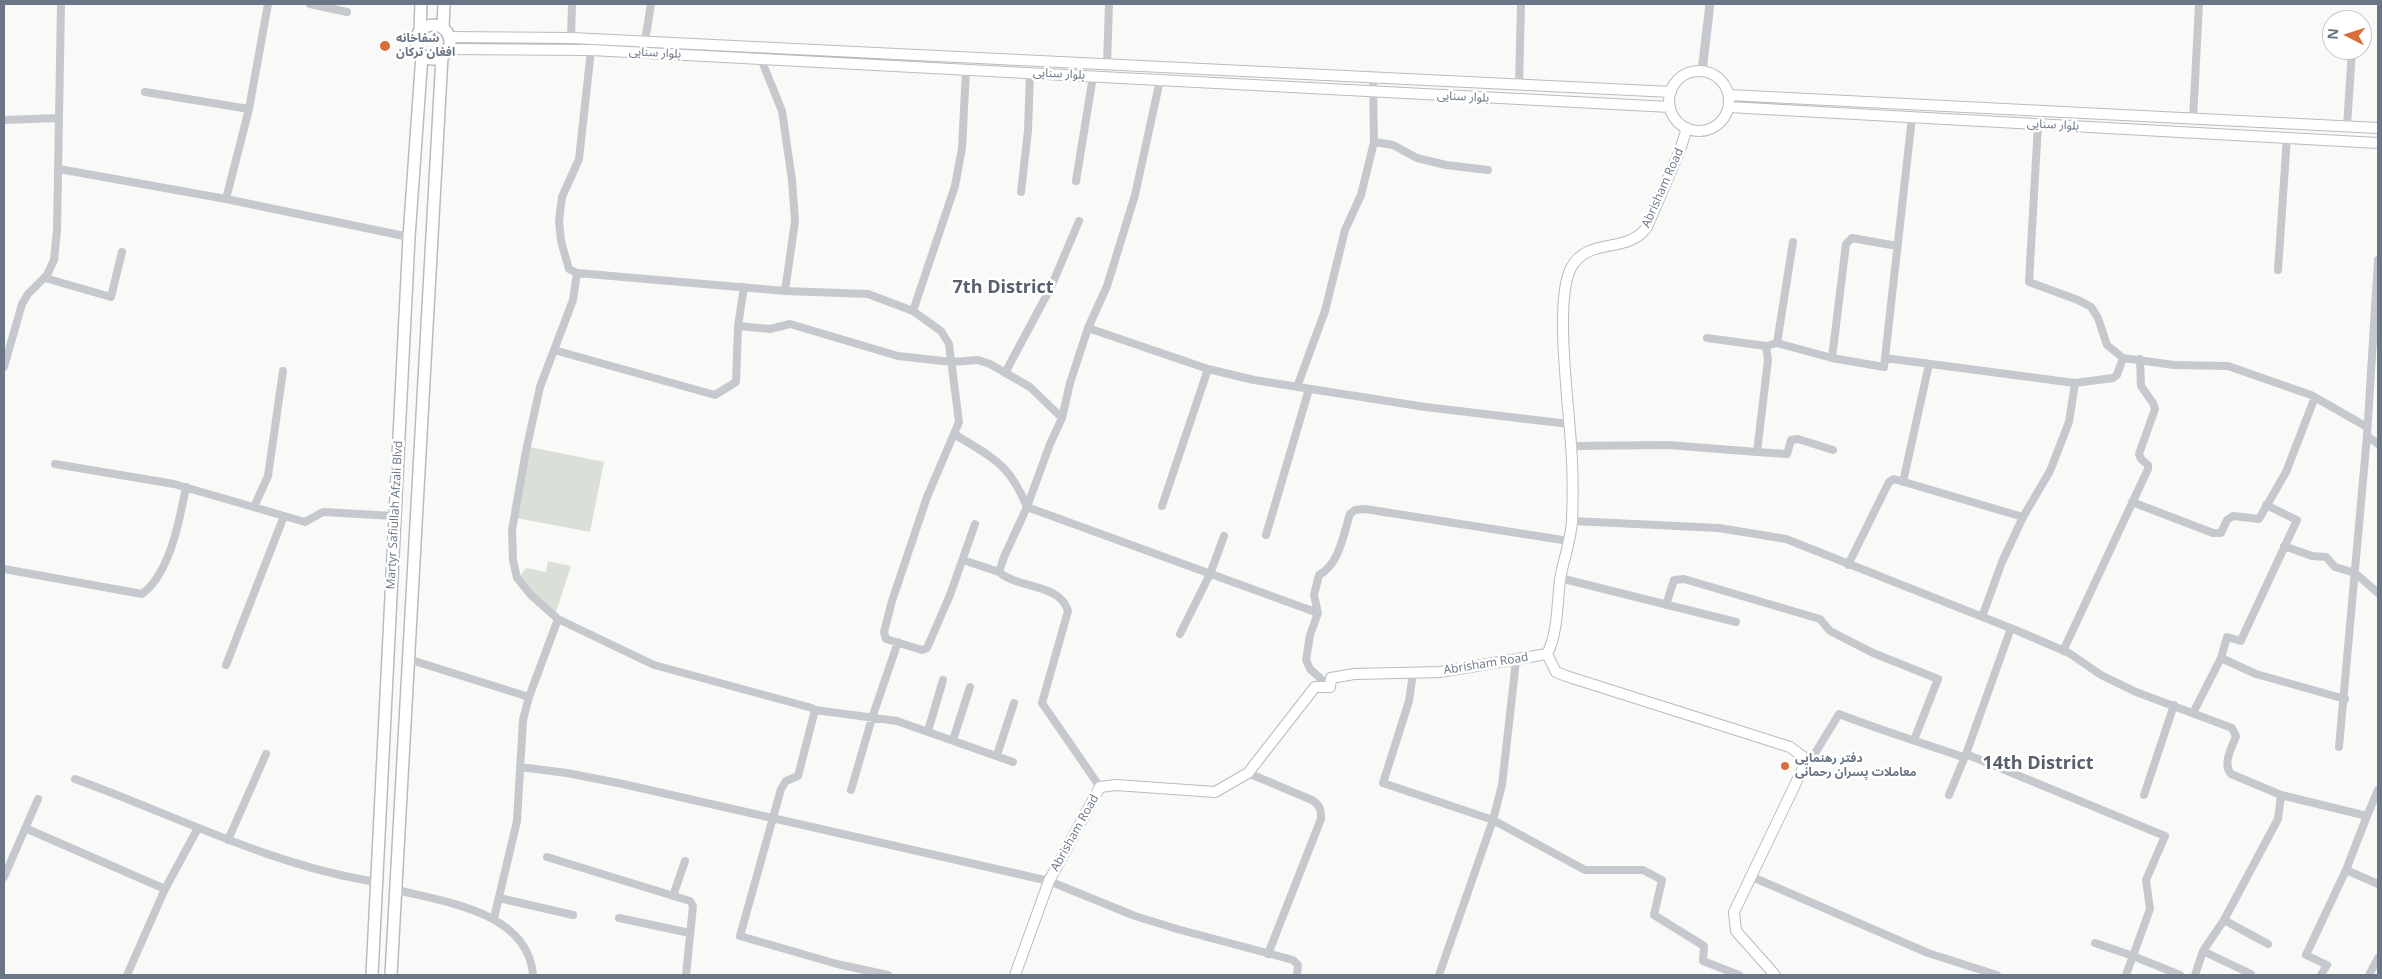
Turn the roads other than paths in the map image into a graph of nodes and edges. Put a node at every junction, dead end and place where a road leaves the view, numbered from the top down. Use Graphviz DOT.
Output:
graph roads {
  1 [pos="61,4"];
  2 [pos="268,4"];
  3 [pos="310,4"];
  4 [pos="421,4"];
  5 [pos="444,4"];
  6 [pos="572,4"];
  7 [pos="651,4"];
  8 [pos="1109,4"];
  9 [pos="1521,4"];
  10 [pos="1710,4"];
  11 [pos="2199,4"];
  12 [pos="347,12"];
  13 [pos="420,30"];
  14 [pos="446,32"];
  15 [pos="571,38"];
  16 [pos="645,41"];
  17 [pos="592,50"];
  18 [pos="445,53"];
  19 [pos="422,55"];
  20 [pos="761,58"];
  21 [pos="2351,60"];
  22 [pos="1107,64"];
  23 [pos="966,70"];
  24 [pos="1702,71"];
  25 [pos="1030,73"];
  26 [pos="1093,76"];
  27 [pos="1373,78"];
  28 [pos="1160,80"];
  29 [pos="1518,85"];
  30 [pos="145,92"];
  31 [pos="1670,92"];
  32 [pos="1373,93"];
  33 [pos="1729,95"];
  34 [pos="1670,107"];
  35 [pos="1729,107"];
  36 [pos="248,109"];
  37 [pos="1912,117"];
  38 [pos="58,118"];
  39 [pos="2193,119"];
  40 [pos="4,120"];
  41 [pos="2038,124"];
  42 [pos="2347,127"];
  43 [pos="1687,128"];
  44 [pos="2378,128"];
  45 [pos="2287,138"];
  46 [pos="1374,142"];
  47 [pos="2378,143"];
  48 [pos="59,170"];
  49 [pos="1488,170"];
  50 [pos="1076,181"];
  51 [pos="1021,192"];
  52 [pos="226,199"];
  53 [pos="1079,221"];
  54 [pos="409,237"];
  55 [pos="1793,242"];
  56 [pos="1897,246"];
  57 [pos="122,252"];
  58 [pos="2378,260"];
  59 [pos="2278,270"];
  60 [pos="577,273"];
  61 [pos="45,278"];
  62 [pos="744,287"];
  63 [pos="785,291"];
  64 [pos="913,311"];
  65 [pos="738,326"];
  66 [pos="1088,328"];
  67 [pos="2376,333"];
  68 [pos="1707,338"];
  69 [pos="1777,344"];
  70 [pos="1766,346"];
  71 [pos="554,350"];
  72 [pos="1832,358"];
  73 [pos="1885,358"];
  74 [pos="2122,358"];
  75 [pos="2140,359"];
  76 [pos="952,362"];
  77 [pos="1929,364"];
  78 [pos="4,367"];
  79 [pos="1208,369"];
  80 [pos="283,371"];
  81 [pos="1005,372"];
  82 [pos="2075,383"];
  83 [pos="1298,387"];
  84 [pos="1309,389"];
  85 [pos="2315,397"];
  86 [pos="1062,418"];
  87 [pos="1569,424"];
  88 [pos="2367,426"];
  89 [pos="954,434"];
  90 [pos="2367,436"];
  91 [pos="2378,444"];
  92 [pos="1571,446"];
  93 [pos="1833,450"];
  94 [pos="1757,452"];
  95 [pos="55,464"];
  96 [pos="1903,482"];
  97 [pos="186,487"];
  98 [pos="2132,502"];
  99 [pos="2266,505"];
  100 [pos="1162,506"];
  101 [pos="254,507"];
  102 [pos="1027,507"];
  103 [pos="284,516"];
  104 [pos="395,516"];
  105 [pos="2023,517"];
  106 [pos="1572,521"];
  107 [pos="975,524"];
  108 [pos="1266,535"];
  109 [pos="1224,536"];
  110 [pos="1569,541"];
  111 [pos="2284,546"];
  112 [pos="963,560"];
  113 [pos="1848,565"];
  114 [pos="4,569"];
  115 [pos="999,572"];
  116 [pos="2355,573"];
  117 [pos="1210,574"];
  118 [pos="1560,578"];
  119 [pos="391,592"];
  120 [pos="412,593"];
  121 [pos="2378,593"];
  122 [pos="1666,605"];
  123 [pos="1318,612"];
  124 [pos="1982,617"];
  125 [pos="558,619"];
  126 [pos="1736,622"];
  127 [pos="2011,628"];
  128 [pos="1180,634"];
  129 [pos="898,642"];
  130 [pos="2063,651"];
  131 [pos="1546,654"];
  132 [pos="2221,658"];
  133 [pos="408,659"];
  134 [pos="1516,661"];
  135 [pos="226,665"];
  136 [pos="1413,673"];
  137 [pos="943,680"];
  138 [pos="970,687"];
  139 [pos="1330,687"];
  140 [pos="529,697"];
  141 [pos="2345,700"];
  142 [pos="1014,703"];
  143 [pos="2174,704"];
  144 [pos="814,710"];
  145 [pos="2193,713"];
  146 [pos="872,718"];
  147 [pos="928,731"];
  148 [pos="953,740"];
  149 [pos="1914,740"];
  150 [pos="2339,747"];
  151 [pos="266,754"];
  152 [pos="997,755"];
  153 [pos="1802,756"];
  154 [pos="1964,756"];
  155 [pos="1013,762"];
  156 [pos="520,767"];
  157 [pos="1248,773"];
  158 [pos="75,779"];
  159 [pos="1100,787"];
  160 [pos="851,790"];
  161 [pos="2378,790"];
  162 [pos="1949,795"];
  163 [pos="2144,795"];
  164 [pos="2281,795"];
  165 [pos="38,799"];
  166 [pos="2367,816"];
  167 [pos="774,818"];
  168 [pos="1494,820"];
  169 [pos="25,828"];
  170 [pos="198,828"];
  171 [pos="228,840"];
  172 [pos="547,857"];
  173 [pos="685,861"];
  174 [pos="2346,870"];
  175 [pos="1750,876"];
  176 [pos="4,877"];
  177 [pos="1049,881"];
  178 [pos="377,882"];
  179 [pos="2378,884"];
  180 [pos="165,889"];
  181 [pos="397,890"];
  182 [pos="673,896"];
  183 [pos="499,898"];
  184 [pos="573,915"];
  185 [pos="494,918"];
  186 [pos="619,918"];
  187 [pos="2224,920"];
  188 [pos="690,933"];
  189 [pos="2095,943"];
  190 [pos="2268,944"];
  191 [pos="2203,951"];
  192 [pos="1268,954"];
  193 [pos="2133,956"];
  194 [pos="2378,958"];
  195 [pos="2251,974"];
  196 [pos="127,975"];
  197 [pos="372,975"];
  198 [pos="391,975"];
  199 [pos="533,975"];
  200 [pos="686,975"];
  201 [pos="888,975"];
  202 [pos="1015,975"];
  203 [pos="1297,975"];
  204 [pos="1439,975"];
  205 [pos="1739,975"];
  206 [pos="1775,975"];
  207 [pos="1997,975"];
  208 [pos="2126,975"];
  209 [pos="2180,975"];
  210 [pos="2195,975"];
  211 [pos="2321,975"];
  212 [pos="2369,975"];
  1 -- 38 [label="street"];
  2 -- 36 [label="street"];
  3 -- 12 [label="street"];
  4 -- 13 [label="main road"];
  5 -- 14 [label="main road"];
  6 -- 15 [label="street"];
  7 -- 16 [label="street"];
  8 -- 22 [label="street"];
  9 -- 29 [label="street"];
  10 -- 24 [label="street"];
  11 -- 39 [label="street"];
  13 -- 14 [label="main road"];
  13 -- 19 [label="main road"];
  14 -- 15 [label="main road, بلوار سنایی"];
  14 -- 18 [label="main road"];
  15 -- 16 [label="main road, بلوار سنایی"];
  16 -- 22 [label="main road, بلوار سنایی"];
  17 -- 18 [label="main road, بلوار سنایی"];
  17 -- 20 [label="main road, بلوار سنایی"];
  17 -- 60 [label="street"];
  18 -- 19 [label="main road"];
  18 -- 120 [label="main road, Martyr Safiullah Afzali Blvd"];
  19 -- 54 [label="main road, Martyr Safiullah Afzali Blvd"];
  20 -- 23 [label="main road, بلوار سنایی"];
  20 -- 63 [label="street"];
  21 -- 42 [label="street"];
  22 -- 27 [label="main road, بلوار سنایی"];
  23 -- 25 [label="main road, بلوار سنایی"];
  23 -- 64 [label="street"];
  24 -- 31 [label="main road"];
  24 -- 33 [label="main road"];
  25 -- 26 [label="main road, بلوار سنایی"];
  25 -- 51 [label="street"];
  26 -- 28 [label="main road, بلوار سنایی"];
  26 -- 50 [label="street"];
  27 -- 29 [label="main road, بلوار سنایی"];
  27 -- 32 [label="street"];
  28 -- 32 [label="main road, بلوار سنایی"];
  28 -- 66 [label="street"];
  29 -- 31 [label="main road, بلوار سنایی"];
  30 -- 36 [label="street"];
  31 -- 34 [label="main road"];
  32 -- 34 [label="main road, بلوار سنایی"];
  32 -- 46 [label="street"];
  33 -- 35 [label="main road"];
  33 -- 39 [label="main road, بلوار سنایی"];
  34 -- 43 [label="main road"];
  35 -- 37 [label="main road, بلوار سنایی"];
  35 -- 43 [label="main road"];
  36 -- 52 [label="street"];
  37 -- 41 [label="main road, بلوار سنایی"];
  37 -- 56 [label="street"];
  38 -- 40 [label="street"];
  38 -- 48 [label="street"];
  39 -- 42 [label="main road, بلوار سنایی"];
  41 -- 45 [label="main road, بلوار سنایی"];
  41 -- 74 [label="street"];
  42 -- 44 [label="main road, بلوار سنایی"];
  43 -- 87 [label="main road, Abrisham Road"];
  45 -- 47 [label="main road, بلوار سنایی"];
  45 -- 59 [label="street"];
  46 -- 49 [label="street"];
  46 -- 83 [label="street"];
  48 -- 52 [label="street"];
  48 -- 61 [label="street"];
  52 -- 54 [label="street"];
  53 -- 81 [label="street"];
  54 -- 104 [label="main road, Martyr Safiullah Afzali Blvd"];
  55 -- 69 [label="street"];
  56 -- 72 [label="street"];
  56 -- 73 [label="street"];
  57 -- 61 [label="street"];
  58 -- 67 [label="street"];
  60 -- 62 [label="street"];
  60 -- 71 [label="street"];
  61 -- 78 [label="street"];
  62 -- 63 [label="street"];
  62 -- 65 [label="street"];
  63 -- 64 [label="street"];
  64 -- 76 [label="street"];
  65 -- 71 [label="street"];
  65 -- 76 [label="street"];
  66 -- 79 [label="street"];
  66 -- 86 [label="street"];
  67 -- 88 [label="street"];
  68 -- 70 [label="street"];
  69 -- 70 [label="street"];
  69 -- 72 [label="street"];
  70 -- 94 [label="street"];
  71 -- 125 [label="street"];
  72 -- 73 [label="street"];
  73 -- 77 [label="street"];
  74 -- 75 [label="street"];
  74 -- 82 [label="street"];
  75 -- 85 [label="street"];
  75 -- 98 [label="street"];
  76 -- 81 [label="street"];
  76 -- 89 [label="street"];
  77 -- 82 [label="street"];
  77 -- 96 [label="street"];
  79 -- 83 [label="street"];
  79 -- 100 [label="street"];
  80 -- 101 [label="street"];
  81 -- 86 [label="street"];
  82 -- 105 [label="street"];
  83 -- 84 [label="street"];
  84 -- 87 [label="street"];
  84 -- 108 [label="street"];
  85 -- 88 [label="street"];
  85 -- 99 [label="street"];
  86 -- 102 [label="street"];
  87 -- 92 [label="main road, Abrisham Road"];
  88 -- 90 [label="street"];
  89 -- 102 [label="street"];
  89 -- 129 [label="street"];
  90 -- 91 [label="street"];
  90 -- 116 [label="street"];
  92 -- 94 [label="street"];
  92 -- 106 [label="main road, Abrisham Road"];
  93 -- 94 [label="street"];
  95 -- 97 [label="street"];
  96 -- 105 [label="street"];
  96 -- 113 [label="street"];
  97 -- 101 [label="street"];
  97 -- 114 [label="street"];
  98 -- 99 [label="street"];
  98 -- 130 [label="street"];
  99 -- 111 [label="street"];
  101 -- 103 [label="street"];
  102 -- 115 [label="street"];
  102 -- 117 [label="street"];
  103 -- 104 [label="street"];
  103 -- 135 [label="street"];
  104 -- 119 [label="main road, Martyr Safiullah Afzali Blvd"];
  105 -- 124 [label="street"];
  106 -- 110 [label="main road, Abrisham Road"];
  106 -- 113 [label="street"];
  107 -- 112 [label="street"];
  109 -- 117 [label="street"];
  110 -- 118 [label="main road, Abrisham Road"];
  110 -- 123 [label="street"];
  111 -- 116 [label="street"];
  111 -- 132 [label="street"];
  112 -- 115 [label="street"];
  112 -- 129 [label="street"];
  113 -- 124 [label="street"];
  115 -- 159 [label="street"];
  116 -- 121 [label="street"];
  116 -- 141 [label="street"];
  117 -- 123 [label="street"];
  117 -- 128 [label="street"];
  118 -- 122 [label="street"];
  118 -- 131 [label="main road, Abrisham Road"];
  119 -- 120 [label="main road"];
  119 -- 178 [label="main road, Martyr Safiullah Afzali Blvd"];
  120 -- 133 [label="main road, Martyr Safiullah Afzali Blvd"];
  122 -- 126 [label="street"];
  122 -- 149 [label="street"];
  123 -- 139 [label="street"];
  124 -- 127 [label="street"];
  125 -- 140 [label="street"];
  125 -- 144 [label="street"];
  127 -- 130 [label="street"];
  127 -- 154 [label="street"];
  129 -- 146 [label="street"];
  130 -- 143 [label="street"];
  131 -- 134 [label="main road, Abrisham Road"];
  131 -- 153 [label="main road"];
  132 -- 141 [label="street"];
  132 -- 145 [label="street"];
  133 -- 140 [label="street"];
  133 -- 181 [label="main road, Martyr Safiullah Afzali Blvd"];
  134 -- 136 [label="main road, Abrisham Road"];
  134 -- 168 [label="street"];
  136 -- 139 [label="main road, Abrisham Road"];
  136 -- 168 [label="street"];
  137 -- 147 [label="street"];
  138 -- 148 [label="street"];
  139 -- 157 [label="main road, Abrisham Road"];
  140 -- 156 [label="street"];
  141 -- 150 [label="street"];
  142 -- 152 [label="street"];
  143 -- 145 [label="street"];
  143 -- 163 [label="street"];
  144 -- 146 [label="street"];
  144 -- 167 [label="street"];
  145 -- 164 [label="street"];
  146 -- 147 [label="street"];
  146 -- 160 [label="street"];
  147 -- 148 [label="street"];
  148 -- 152 [label="street"];
  149 -- 153 [label="street"];
  149 -- 154 [label="street"];
  151 -- 171 [label="street"];
  152 -- 155 [label="street"];
  153 -- 175 [label="main road"];
  154 -- 162 [label="street"];
  154 -- 193 [label="street"];
  156 -- 167 [label="street"];
  156 -- 183 [label="street"];
  157 -- 159 [label="main road, Abrisham Road"];
  157 -- 192 [label="street"];
  158 -- 170 [label="street"];
  159 -- 177 [label="main road, Abrisham Road"];
  161 -- 166 [label="street"];
  164 -- 166 [label="street"];
  164 -- 187 [label="street"];
  165 -- 169 [label="street"];
  166 -- 174 [label="street"];
  167 -- 177 [label="street"];
  167 -- 201 [label="street"];
  168 -- 204 [label="street"];
  168 -- 205 [label="street"];
  169 -- 176 [label="street"];
  169 -- 180 [label="street"];
  170 -- 171 [label="street"];
  170 -- 180 [label="street"];
  171 -- 178 [label="street"];
  172 -- 182 [label="street"];
  173 -- 182 [label="street"];
  174 -- 179 [label="street"];
  174 -- 211 [label="street"];
  175 -- 206 [label="main road"];
  175 -- 207 [label="street"];
  177 -- 192 [label="street"];
  177 -- 202 [label="main road, Abrisham Road"];
  178 -- 197 [label="main road, Martyr Safiullah Afzali Blvd"];
  180 -- 196 [label="street"];
  181 -- 185 [label="street"];
  181 -- 198 [label="main road, Martyr Safiullah Afzali Blvd"];
  182 -- 188 [label="street"];
  183 -- 184 [label="street"];
  183 -- 185 [label="street"];
  185 -- 199 [label="street"];
  186 -- 188 [label="street"];
  187 -- 190 [label="street"];
  187 -- 191 [label="street"];
  188 -- 200 [label="street"];
  189 -- 193 [label="street"];
  191 -- 195 [label="street"];
  191 -- 210 [label="street"];
  192 -- 203 [label="street"];
  193 -- 208 [label="street"];
  193 -- 209 [label="street"];
  194 -- 212 [label="street"];
}
